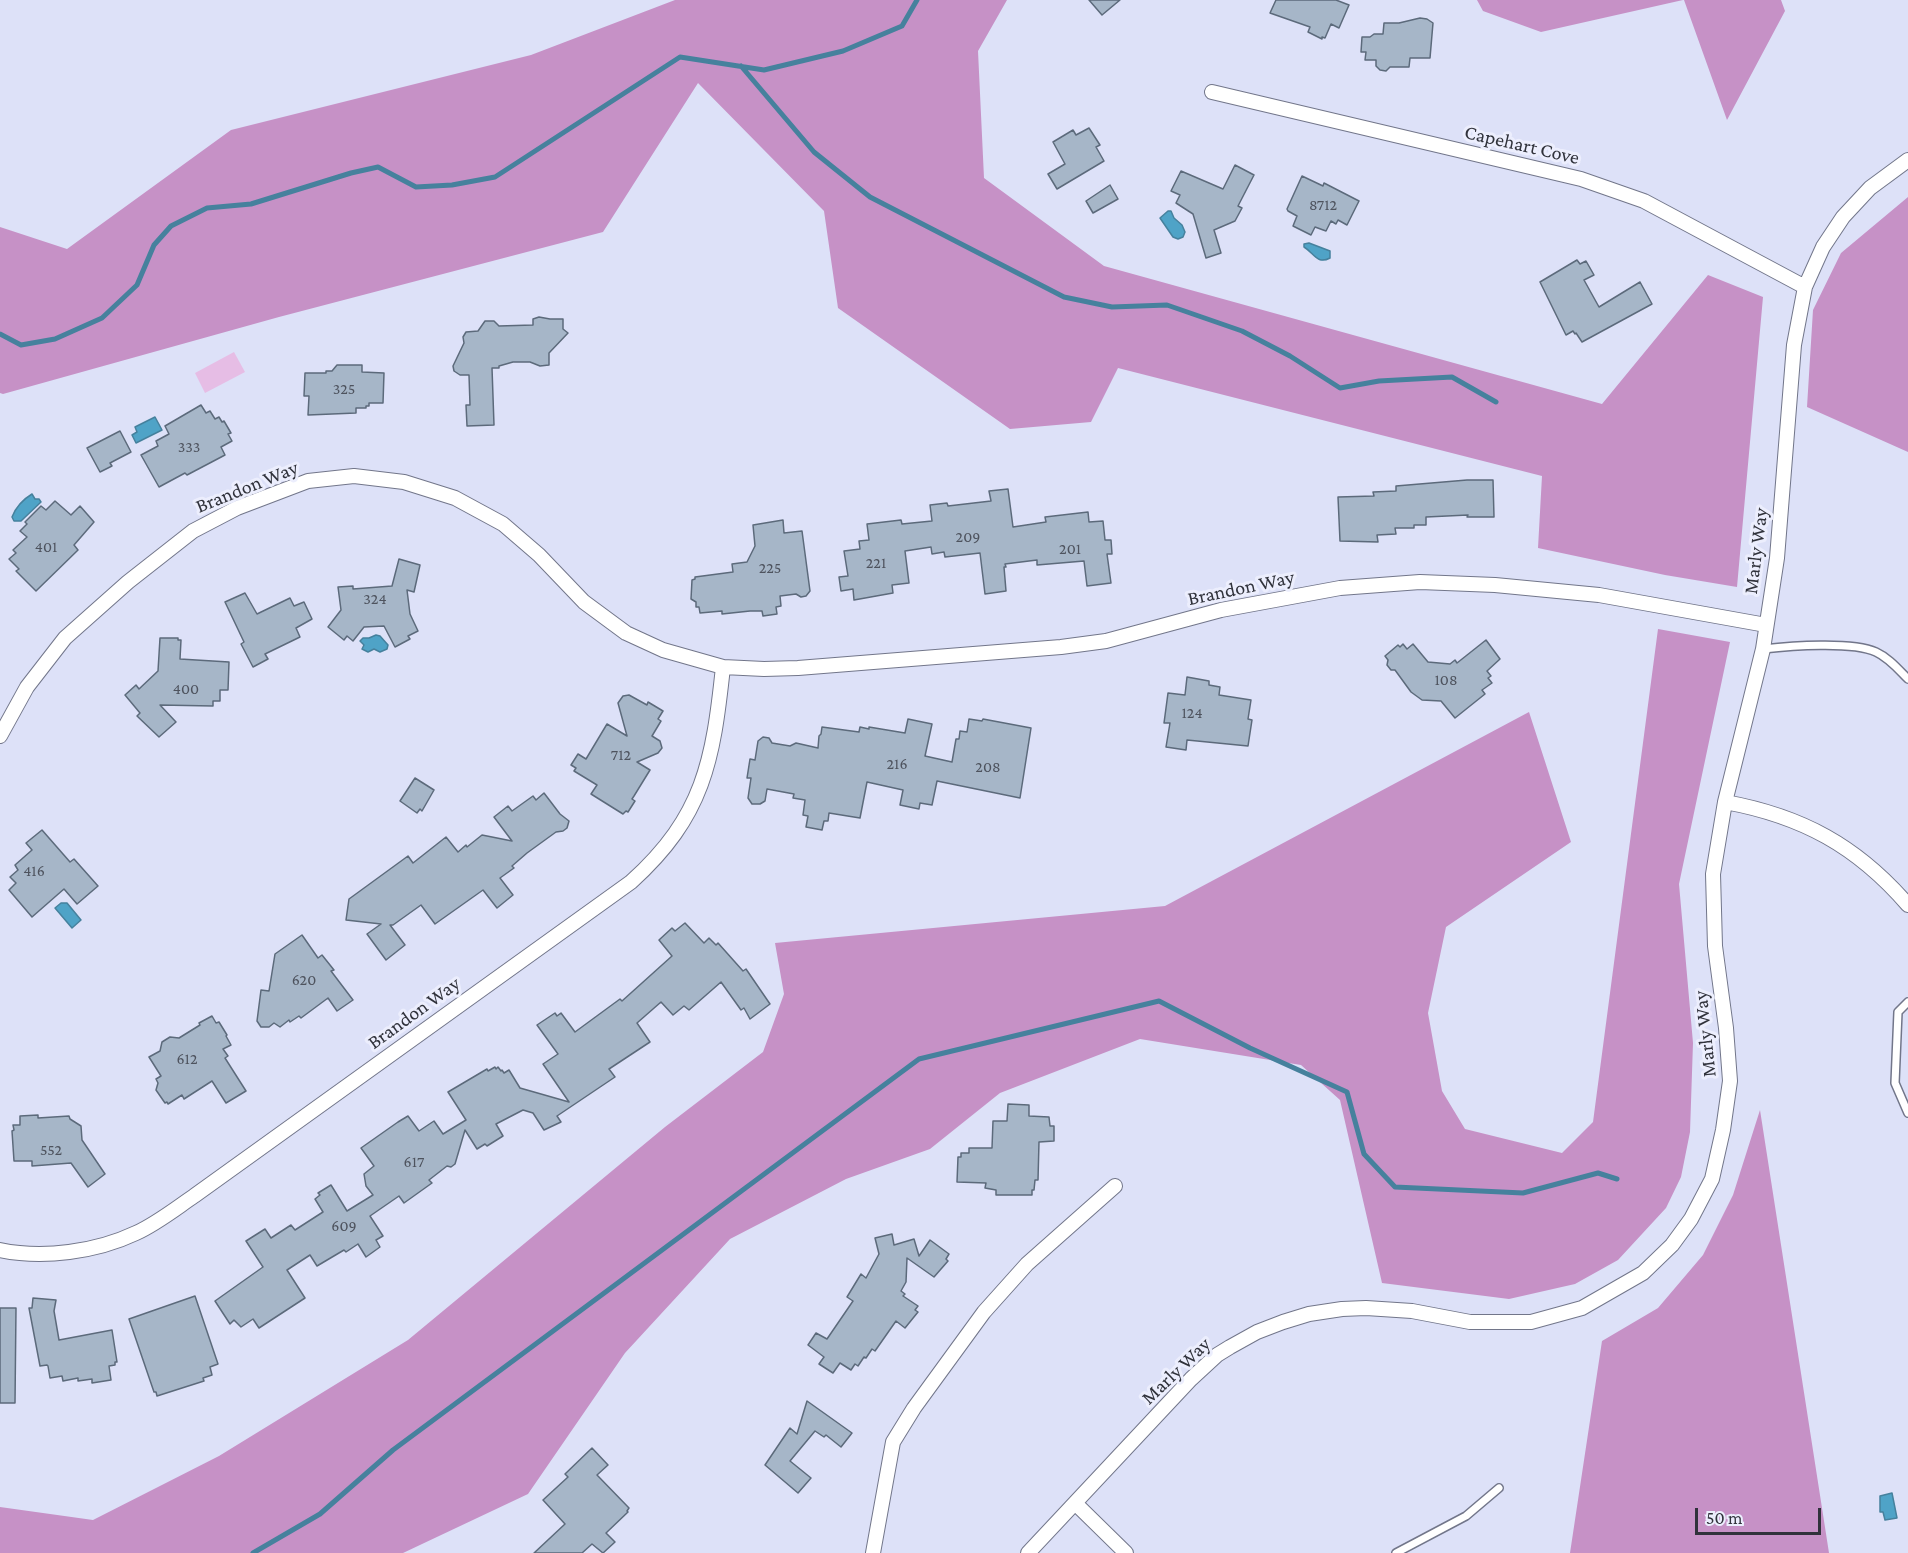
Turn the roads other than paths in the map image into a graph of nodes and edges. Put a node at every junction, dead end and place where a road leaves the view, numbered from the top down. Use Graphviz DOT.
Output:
graph roads {
  1 [pos="1212,92"];
  2 [pos="1908,160"];
  3 [pos="1805,286"];
  4 [pos="1766,625"];
  5 [pos="1763,649"];
  6 [pos="723,668"];
  7 [pos="1908,679"];
  8 [pos="0,736"];
  9 [pos="1725,802"];
  10 [pos="1908,904"];
  11 [pos="1908,1002"];
  12 [pos="1908,1113"];
  13 [pos="1115,1186"];
  14 [pos="0,1250"];
  15 [pos="1499,1488"];
  16 [pos="1075,1503"];
  17 [pos="873,1553"];
  18 [pos="1028,1553"];
  19 [pos="1126,1553"];
  20 [pos="1396,1553"];
  1 -- 3 [label="street, Capehart Cove"];
  2 -- 3 [label="street, Marly Way"];
  3 -- 4 [label="street, Marly Way"];
  4 -- 5 [label="street, Marly Way"];
  4 -- 6 [label="street, Brandon Way"];
  5 -- 7 [label="lane"];
  5 -- 9 [label="street, Marly Way"];
  6 -- 8 [label="street, Brandon Way"];
  6 -- 14 [label="street, Brandon Way"];
  9 -- 10 [label="street"];
  9 -- 16 [label="street, Marly Way"];
  11 -- 12 [label="lane"];
  13 -- 17 [label="street"];
  15 -- 20 [label="lane"];
  16 -- 18 [label="street, Marly Way"];
  16 -- 19 [label="street"];
}
